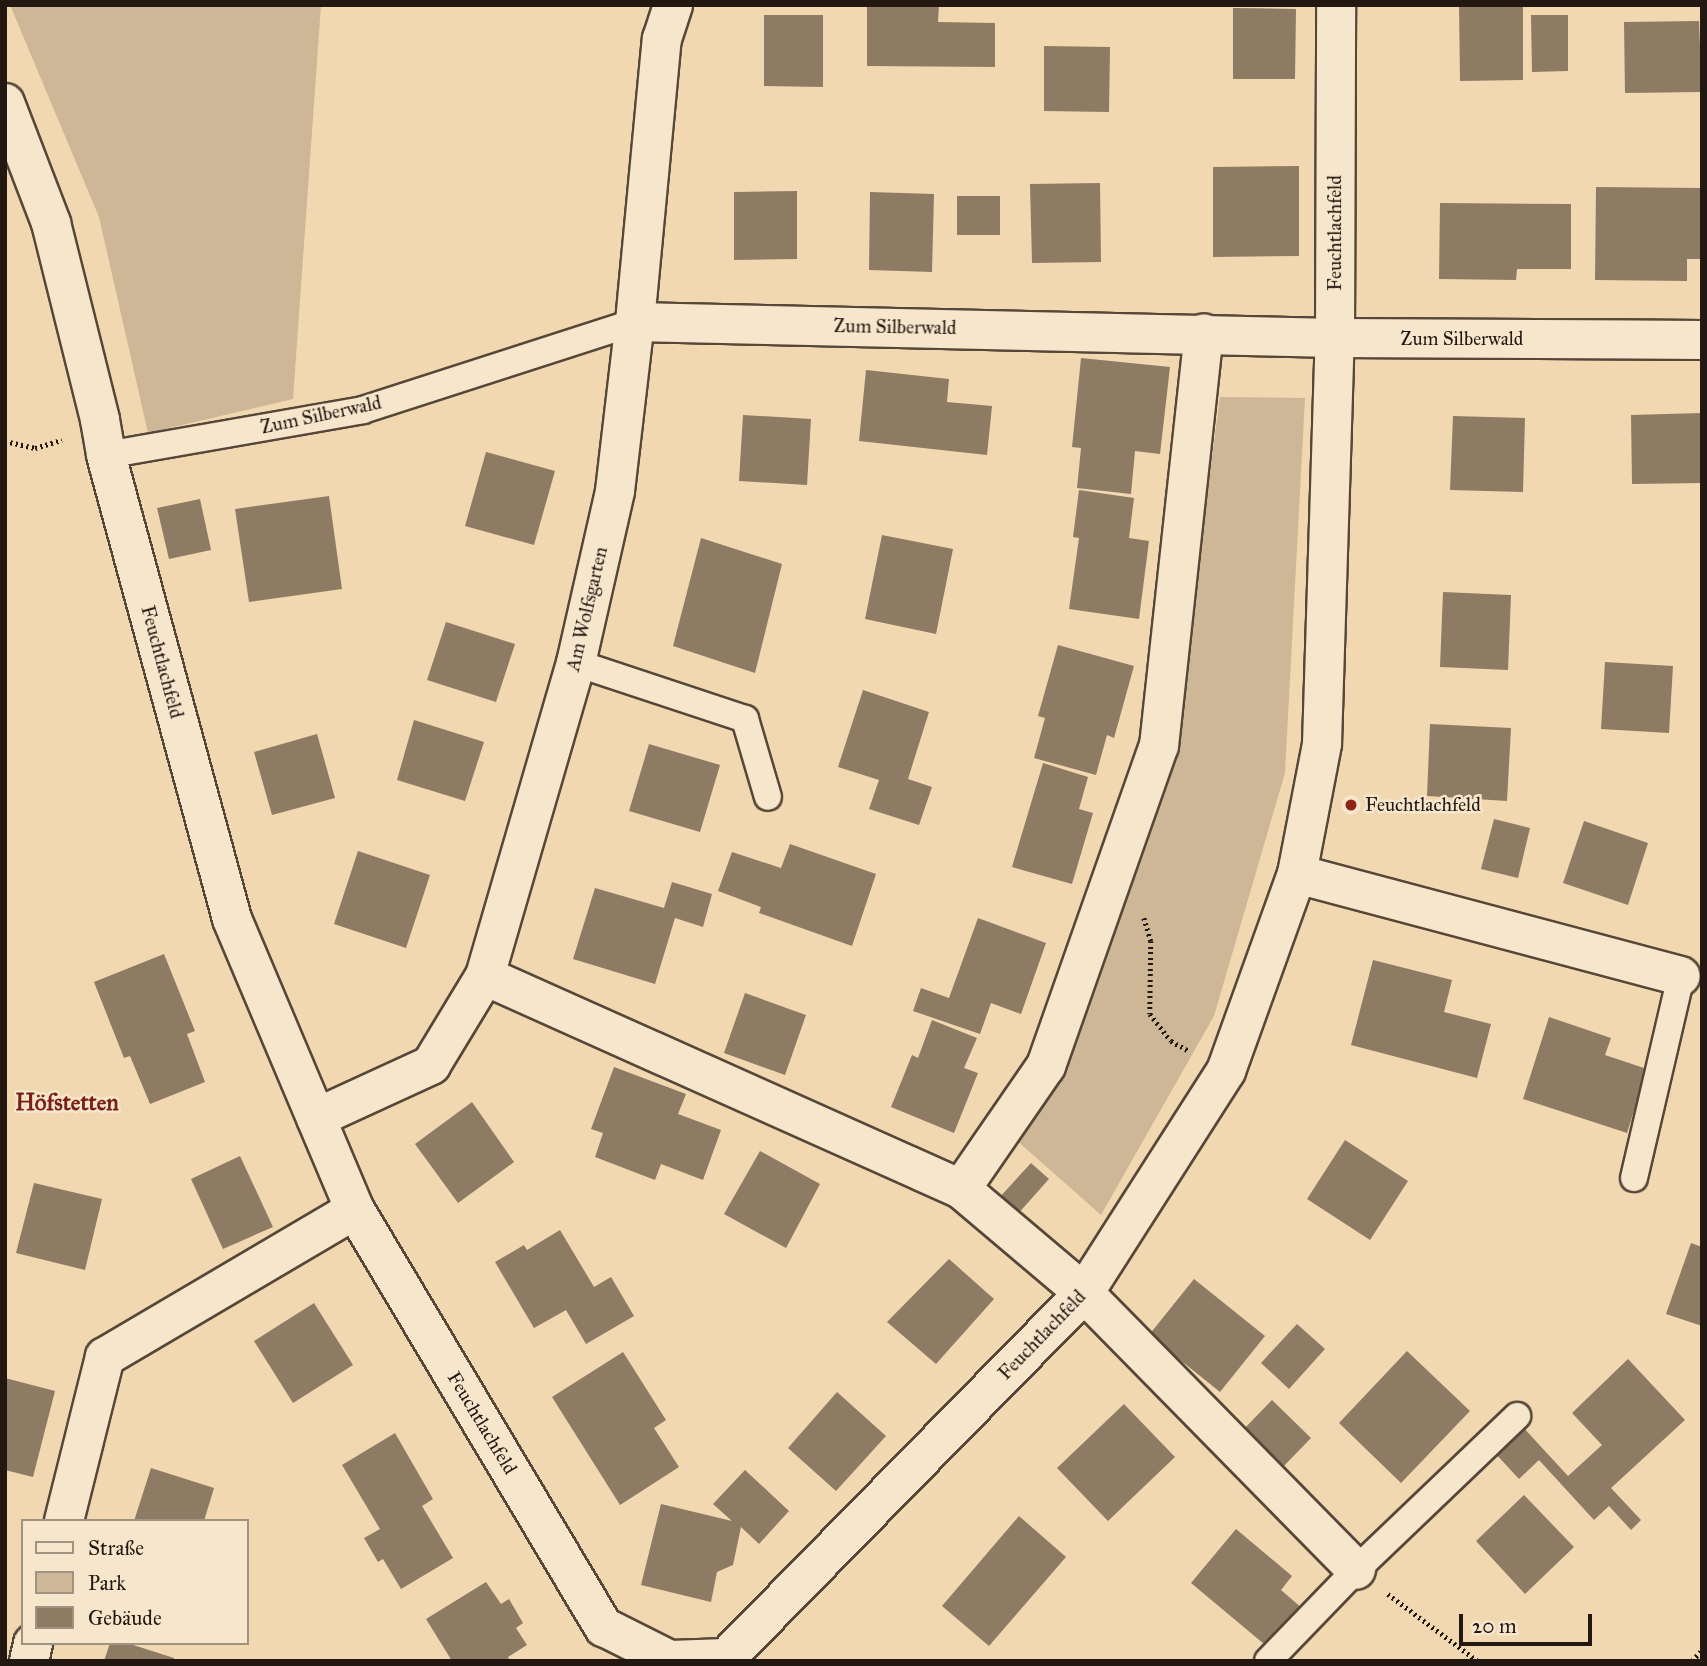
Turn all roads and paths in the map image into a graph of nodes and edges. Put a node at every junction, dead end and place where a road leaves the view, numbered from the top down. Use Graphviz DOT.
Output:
graph roads {
  1 [pos="673,5"];
  2 [pos="1336,5"];
  3 [pos="5,103"];
  4 [pos="635,322"];
  5 [pos="1204,333"];
  6 [pos="1335,338"];
  7 [pos="1702,340"];
  8 [pos="70,437"];
  9 [pos="5,441"];
  10 [pos="106,455"];
  11 [pos="576,663"];
  12 [pos="768,797"];
  13 [pos="1297,874"];
  14 [pos="1106,895"];
  15 [pos="485,976"];
  16 [pos="1681,976"];
  17 [pos="1226,1071"];
  18 [pos="316,1118"];
  19 [pos="1634,1178"];
  20 [pos="961,1189"];
  21 [pos="355,1210"];
  22 [pos="1084,1293"];
  23 [pos="1517,1416"];
  24 [pos="64,1519"];
  25 [pos="1356,1570"];
  26 [pos="1702,1650"];
  27 [pos="670,1661"];
  28 [pos="1268,1661"];
  29 [pos="1478,1661"];
  30 [pos="1692,1661"];
  1 -- 4 [label="street, Am Wolfsgarten"];
  2 -- 6 [label="street, Feuchtlachfeld"];
  3 -- 10 [label="street, Feuchtlachfeld"];
  4 -- 5 [label="street, Zum Silberwald"];
  4 -- 10 [label="lane, Zum Silberwald"];
  4 -- 11 [label="street, Am Wolfsgarten"];
  5 -- 6 [label="street, Zum Silberwald"];
  5 -- 14 [label="street"];
  6 -- 7 [label="street, Zum Silberwald"];
  6 -- 13 [label="street, Feuchtlachfeld"];
  8 -- 9 [label="path"];
  10 -- 18 [label="street, Feuchtlachfeld"];
  11 -- 12 [label="lane"];
  11 -- 15 [label="street, Am Wolfsgarten"];
  13 -- 16 [label="street"];
  13 -- 17 [label="street, Feuchtlachfeld"];
  14 -- 17 [label="path"];
  14 -- 20 [label="street"];
  15 -- 18 [label="street, Am Wolfsgarten"];
  15 -- 20 [label="street"];
  16 -- 19 [label="lane"];
  17 -- 22 [label="street, Feuchtlachfeld"];
  18 -- 21 [label="street, Feuchtlachfeld"];
  20 -- 22 [label="street"];
  21 -- 24 [label="street"];
  21 -- 27 [label="street, Feuchtlachfeld"];
  22 -- 25 [label="street"];
  22 -- 27 [label="street, Feuchtlachfeld"];
  23 -- 25 [label="lane"];
  25 -- 28 [label="lane"];
  25 -- 29 [label="path"];
  26 -- 30 [label="path"];
}
